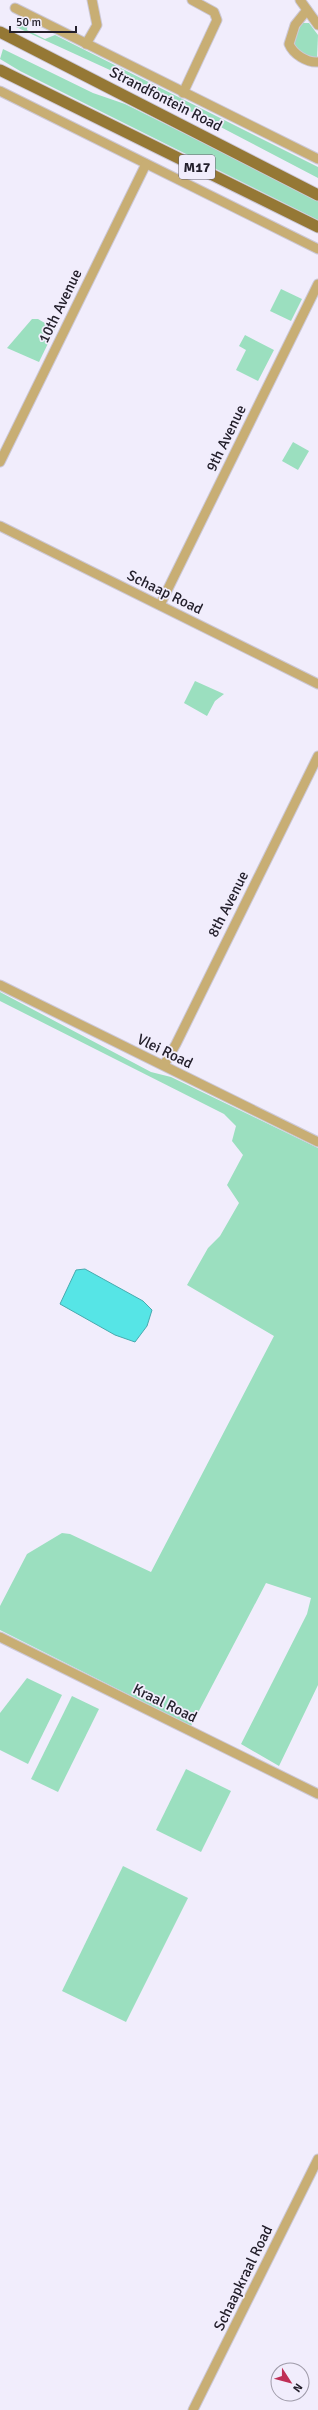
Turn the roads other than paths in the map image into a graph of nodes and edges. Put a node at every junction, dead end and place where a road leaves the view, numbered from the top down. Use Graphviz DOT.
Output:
graph roads {
  1 [pos="92,0"];
  2 [pos="192,0"];
  3 [pos="300,0"];
  4 [pos="15,8"];
  5 [pos="307,10"];
  6 [pos="318,25"];
  7 [pos="0,32"];
  8 [pos="86,44"];
  9 [pos="318,62"];
  10 [pos="0,70"];
  11 [pos="0,91"];
  12 [pos="183,93"];
  13 [pos="318,159"];
  14 [pos="146,164"];
  15 [pos="318,194"];
  16 [pos="318,227"];
  17 [pos="318,249"];
  18 [pos="318,284"];
  19 [pos="0,462"];
  20 [pos="0,526"];
  21 [pos="160,605"];
  22 [pos="318,684"];
  23 [pos="318,756"];
  24 [pos="0,985"];
  25 [pos="164,1065"];
  26 [pos="318,1142"];
  27 [pos="0,1637"];
  28 [pos="318,1794"];
  29 [pos="318,2159"];
  30 [pos="193,2410"];
  1 -- 8 [label="street"];
  2 -- 12 [label="street"];
  3 -- 5 [label="street"];
  4 -- 8 [label="street, Strandfontein Road"];
  5 -- 6 [label="street"];
  5 -- 9 [label="street"];
  7 -- 15 [label="main road, Strandfontein Road / M17"];
  8 -- 12 [label="street, Strandfontein Road"];
  10 -- 16 [label="main road, M17"];
  11 -- 14 [label="street"];
  12 -- 13 [label="street, Strandfontein Road"];
  14 -- 17 [label="street"];
  14 -- 19 [label="street, 10th Avenue"];
  18 -- 21 [label="street, 9th Avenue"];
  20 -- 21 [label="street, Schaap Road"];
  21 -- 22 [label="street, Schaap Road"];
  23 -- 25 [label="street, 8th Avenue"];
  24 -- 25 [label="street, Vlei Road"];
  25 -- 26 [label="street, Vlei Road"];
  27 -- 28 [label="street, Kraal Road"];
  29 -- 30 [label="street, Schaapkraal Road"];
}
